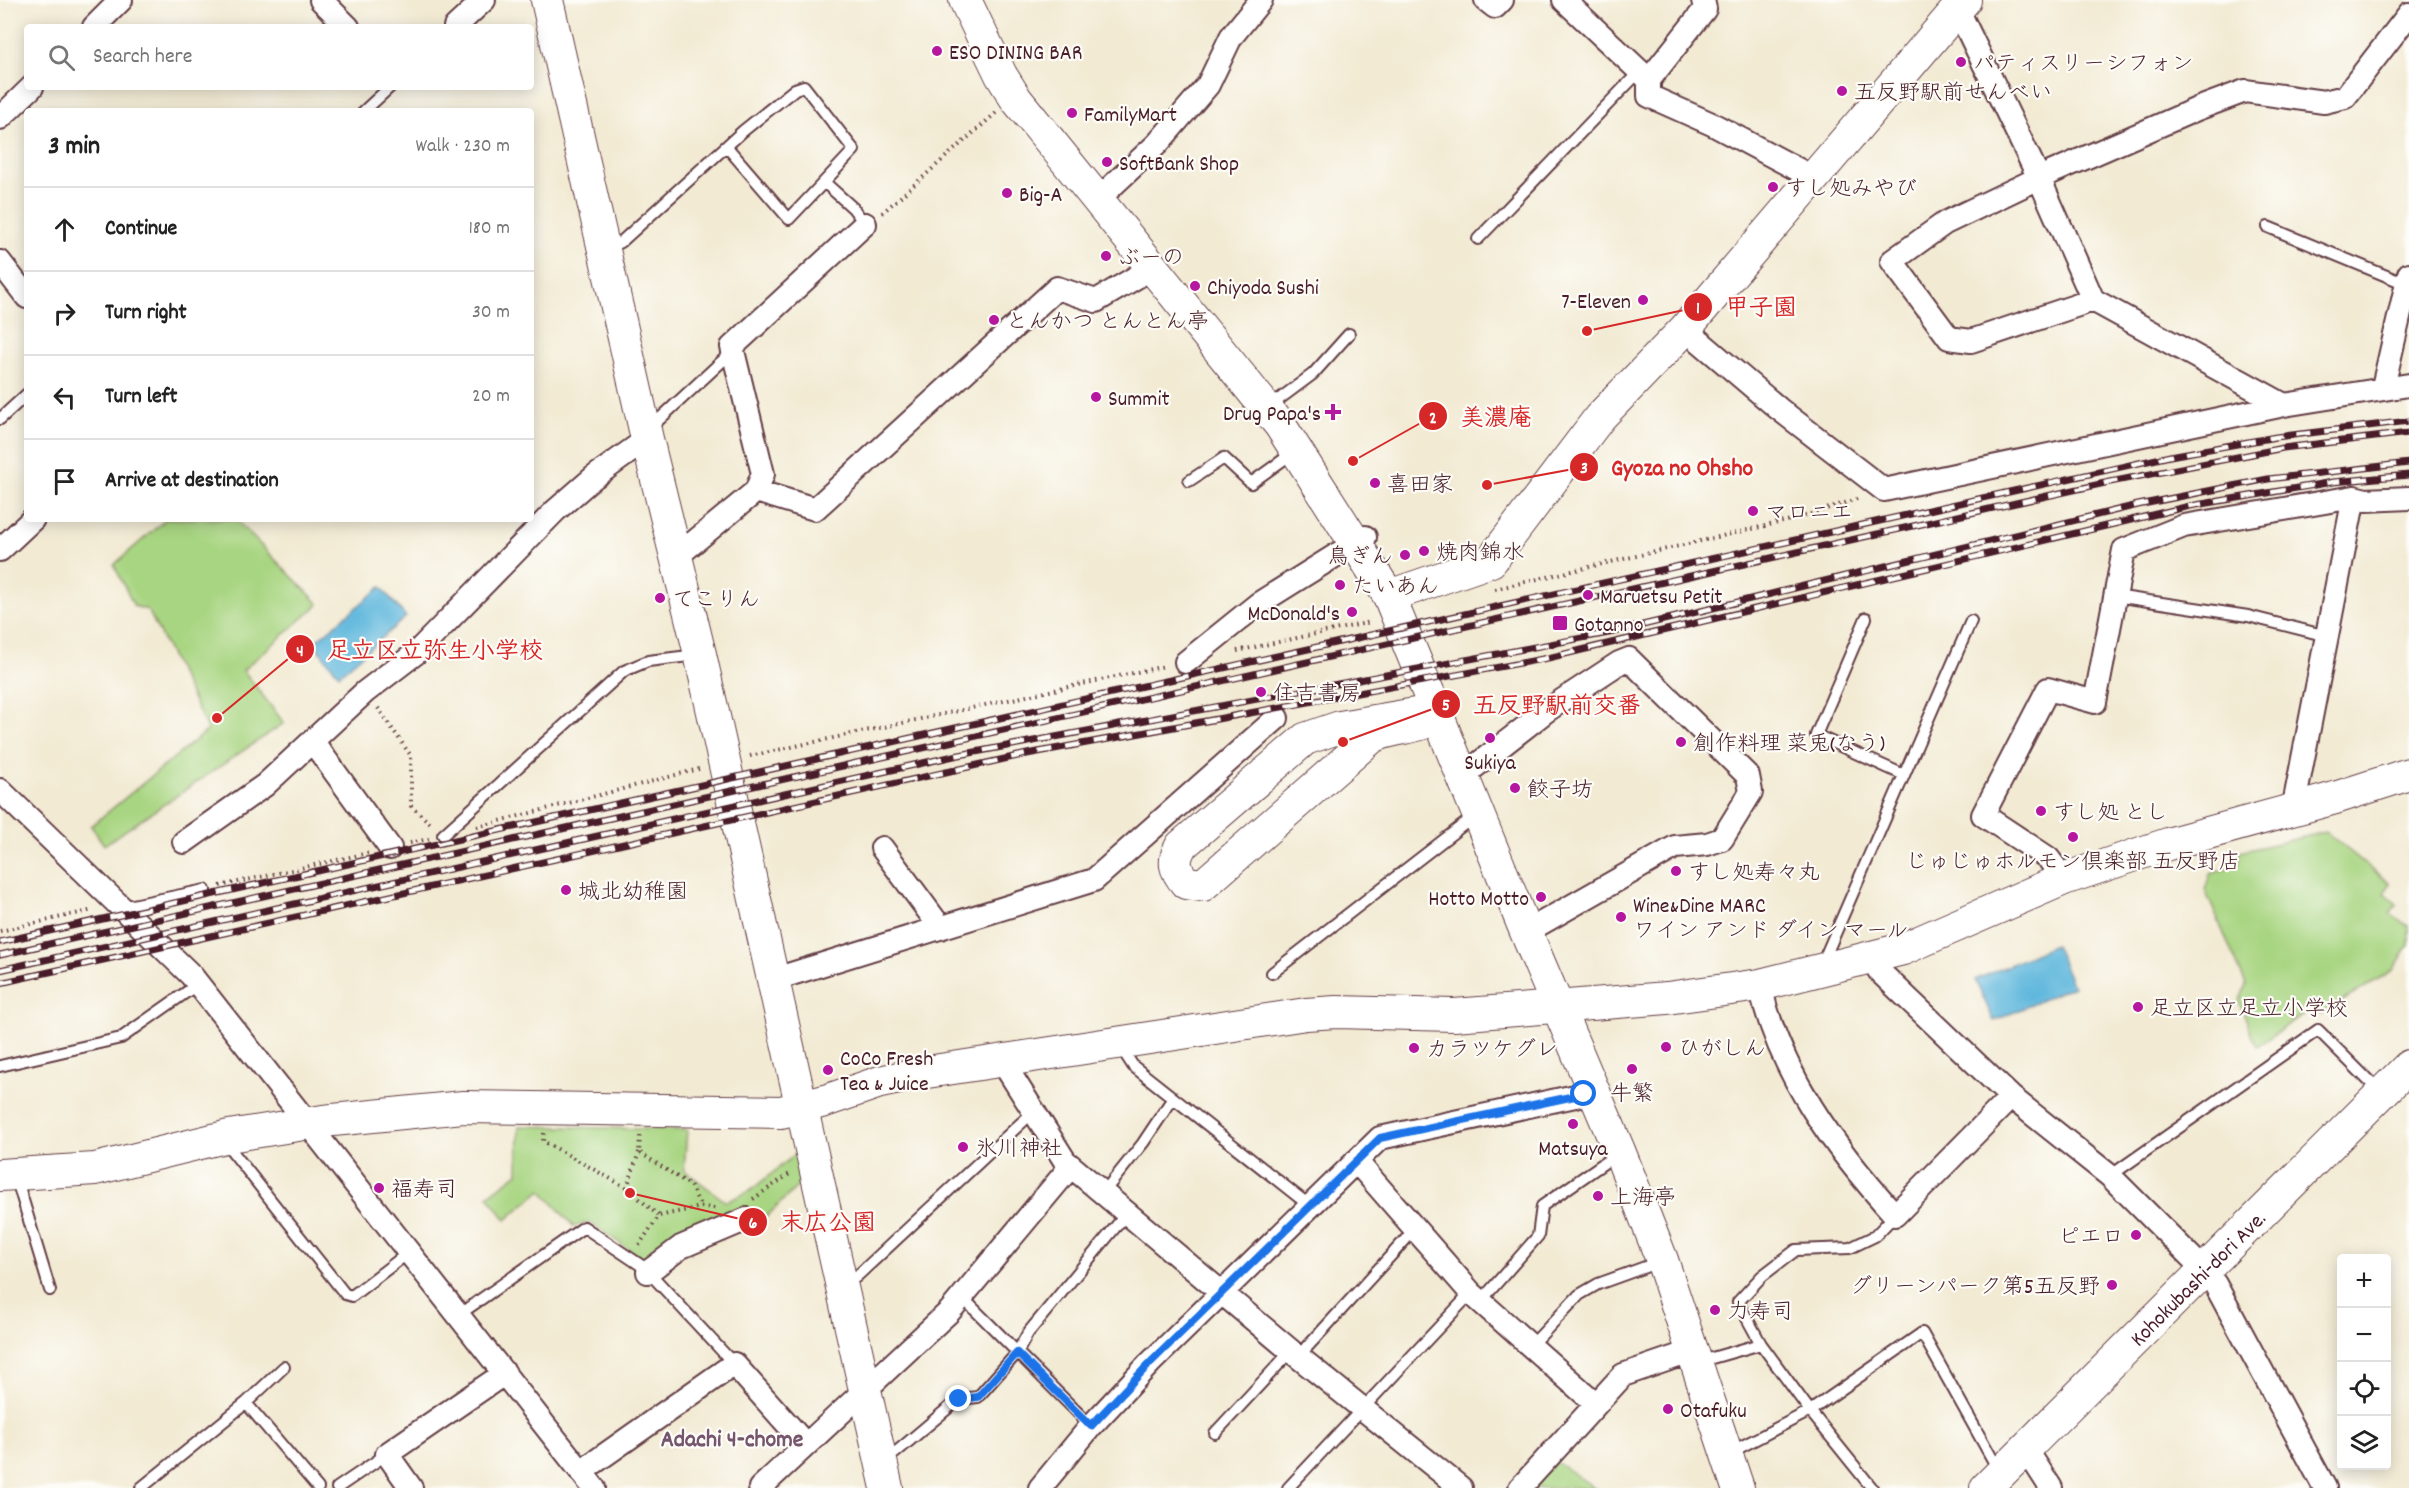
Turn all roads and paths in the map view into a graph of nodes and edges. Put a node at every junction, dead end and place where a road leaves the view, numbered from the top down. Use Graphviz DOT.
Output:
graph roads {
  1 [pos="122,0"];
  2 [pos="321,0"];
  3 [pos="484,0"];
  4 [pos="547,0"];
  5 [pos="965,0"];
  6 [pos="1261,0"];
  7 [pos="1486,0"];
  8 [pos="1502,0"];
  9 [pos="1564,0"];
  10 [pos="1703,0"];
  11 [pos="1962,5"];
  12 [pos="2409,14"];
  13 [pos="97,24"];
  14 [pos="345,24"];
  15 [pos="458,24"];
  16 [pos="1644,76"];
  17 [pos="29,90"];
  18 [pos="387,90"];
  19 [pos="1016,99"];
  20 [pos="367,108"];
  21 [pos="0,118"];
  22 [pos="727,147"];
  23 [pos="1814,178"];
  24 [pos="2039,178"];
  25 [pos="824,182"];
  26 [pos="1096,201"];
  27 [pos="865,224"];
  28 [pos="2268,227"];
  29 [pos="1479,238"];
  30 [pos="604,251"];
  31 [pos="0,262"];
  32 [pos="1152,268"];
  33 [pos="2408,279"];
  34 [pos="24,293"];
  35 [pos="2093,300"];
  36 [pos="2406,308"];
  37 [pos="1685,329"];
  38 [pos="1349,334"];
  39 [pos="733,351"];
  40 [pos="2409,385"];
  41 [pos="2383,387"];
  42 [pos="24,397"];
  43 [pos="2284,405"];
  44 [pos="1267,408"];
  45 [pos="0,419"];
  46 [pos="646,436"];
  47 [pos="1300,448"];
  48 [pos="1189,481"];
  49 [pos="1884,490"];
  50 [pos="756,491"];
  51 [pos="2354,497"];
  52 [pos="2409,498"];
  53 [pos="30,522"];
  54 [pos="1361,541"];
  55 [pos="0,550"];
  56 [pos="676,557"];
  57 [pos="1491,587"];
  58 [pos="2115,596"];
  59 [pos="1393,606"];
  60 [pos="1866,618"];
  61 [pos="1971,621"];
  62 [pos="2327,636"];
  63 [pos="1230,652"];
  64 [pos="700,654"];
  65 [pos="1186,662"];
  66 [pos="365,692"];
  67 [pos="1439,714"];
  68 [pos="1277,718"];
  69 [pos="313,742"];
  70 [pos="724,762"];
  71 [pos="2409,774"];
  72 [pos="1464,775"];
  73 [pos="1904,775"];
  74 [pos="0,790"];
  75 [pos="2293,810"];
  76 [pos="1478,813"];
  77 [pos="443,836"];
  78 [pos="184,842"];
  79 [pos="390,848"];
  80 [pos="882,848"];
  81 [pos="2064,879"];
  82 [pos="205,890"];
  83 [pos="121,905"];
  84 [pos="942,928"];
  85 [pos="0,931"];
  86 [pos="1526,932"];
  87 [pos="1871,958"];
  88 [pos="1827,968"];
  89 [pos="1272,973"];
  90 [pos="772,980"];
  91 [pos="198,984"];
  92 [pos="1760,985"];
  93 [pos="1558,1005"];
  94 [pos="1119,1044"];
  95 [pos="1002,1061"];
  96 [pos="0,1066"];
  97 [pos="2409,1066"];
  98 [pos="1594,1092"];
  99 [pos="2382,1093"];
  100 [pos="2011,1097"];
  101 [pos="1173,1098"];
  102 [pos="801,1108"];
  103 [pos="1034,1111"];
  104 [pos="544,1122"];
  105 [pos="305,1123"];
  106 [pos="640,1134"];
  107 [pos="229,1136"];
  108 [pos="639,1152"];
  109 [pos="1620,1153"];
  110 [pos="1356,1161"];
  111 [pos="1071,1166"];
  112 [pos="794,1171"];
  113 [pos="7,1174"];
  114 [pos="2110,1176"];
  115 [pos="627,1188"];
  116 [pos="1103,1192"];
  117 [pos="1310,1206"];
  118 [pos="701,1207"];
  119 [pos="718,1209"];
  120 [pos="745,1211"];
  121 [pos="1127,1213"];
  122 [pos="1895,1215"];
  123 [pos="659,1216"];
  124 [pos="1416,1228"];
  125 [pos="408,1253"];
  126 [pos="630,1258"];
  127 [pos="1662,1260"];
  128 [pos="2204,1270"];
  129 [pos="648,1272"];
  130 [pos="839,1282"];
  131 [pos="50,1290"];
  132 [pos="1222,1293"];
  133 [pos="962,1297"];
  134 [pos="1476,1297"];
  135 [pos="457,1316"];
  136 [pos="1761,1344"];
  137 [pos="1529,1347"];
  138 [pos="1017,1353"];
  139 [pos="1295,1354"];
  140 [pos="1695,1362"];
  141 [pos="734,1364"];
  142 [pos="284,1366"];
  143 [pos="506,1372"];
  144 [pos="864,1392"];
  145 [pos="246,1403"];
  146 [pos="1596,1404"];
  147 [pos="1364,1409"];
  148 [pos="1810,1411"];
  149 [pos="1091,1426"];
  150 [pos="1215,1433"];
  151 [pos="806,1445"];
  152 [pos="2026,1449"];
  153 [pos="387,1454"];
  154 [pos="1726,1455"];
  155 [pos="884,1473"];
  156 [pos="1993,1481"];
  157 [pos="585,1482"];
  158 [pos="141,1488"];
  159 [pos="318,1488"];
  160 [pos="337,1488"];
  161 [pos="411,1488"];
  162 [pos="760,1488"];
  163 [pos="1040,1488"];
  164 [pos="1288,1488"];
  165 [pos="1461,1488"];
  166 [pos="1520,1488"];
  167 [pos="1738,1488"];
  168 [pos="1872,1488"];
  169 [pos="2051,1488"];
  170 [pos="2325,1488"];
  1 -- 13 [label="street"];
  2 -- 14 [label="street"];
  3 -- 15 [label="street"];
  4 -- 30 [label="street"];
  5 -- 19 [label="street"];
  6 -- 26 [label="street"];
  7 -- 8 [label="street"];
  9 -- 16 [label="street"];
  10 -- 16 [label="street"];
  11 -- 23 [label="street"];
  11 -- 24 [label="street"];
  12 -- 24 [label="street"];
  16 -- 23 [label="street"];
  16 -- 29 [label="lane"];
  17 -- 21 [label="street"];
  18 -- 20 [label="lane"];
  19 -- 26 [label="street"];
  19 -- 27 [label="path"];
  22 -- 25 [label="lane"];
  22 -- 25 [label="lane"];
  22 -- 30 [label="lane"];
  23 -- 37 [label="street"];
  24 -- 35 [label="street"];
  24 -- 35 [label="street"];
  25 -- 27 [label="lane"];
  26 -- 32 [label="street"];
  27 -- 39 [label="street"];
  28 -- 33 [label="lane"];
  30 -- 46 [label="street"];
  31 -- 34 [label="street"];
  32 -- 44 [label="street"];
  32 -- 50 [label="street"];
  33 -- 36 [label="street"];
  35 -- 43 [label="street"];
  36 -- 41 [label="street"];
  37 -- 49 [label="street"];
  37 -- 59 [label="street"];
  38 -- 44 [label="lane"];
  39 -- 46 [label="lane"];
  39 -- 50 [label="street"];
  40 -- 41 [label="street"];
  41 -- 43 [label="street"];
  42 -- 45 [label="lane"];
  43 -- 49 [label="street"];
  44 -- 47 [label="street"];
  46 -- 56 [label="street"];
  46 -- 66 [label="street"];
  47 -- 48 [label="lane"];
  47 -- 54 [label="street"];
  49 -- 57 [label="path"];
  50 -- 56 [label="street"];
  51 -- 52 [label="street"];
  51 -- 58 [label="street"];
  51 -- 62 [label="street"];
  53 -- 55 [label="street"];
  54 -- 59 [label="street"];
  54 -- 65 [label="street"];
  56 -- 64 [label="street"];
  58 -- 62 [label="lane"];
  58 -- 81 [label="street"];
  59 -- 63 [label="path"];
  59 -- 67 [label="street"];
  60 -- 73 [label="lane"];
  61 -- 73 [label="lane"];
  62 -- 75 [label="street"];
  64 -- 70 [label="street"];
  64 -- 77 [label="lane"];
  65 -- 70 [label="path"];
  66 -- 69 [label="street"];
  66 -- 77 [label="path"];
  67 -- 67 [label="street"];
  67 -- 72 [label="street"];
  68 -- 84 [label="street"];
  69 -- 78 [label="street"];
  69 -- 79 [label="street"];
  70 -- 77 [label="path"];
  70 -- 90 [label="street"];
  71 -- 75 [label="street"];
  72 -- 76 [label="street"];
  72 -- 86 [label="street"];
  73 -- 88 [label="lane"];
  74 -- 83 [label="street"];
  75 -- 81 [label="street"];
  76 -- 86 [label="street"];
  76 -- 89 [label="lane"];
  77 -- 79 [label="path"];
  79 -- 82 [label="path"];
  80 -- 84 [label="street"];
  81 -- 87 [label="street"];
  82 -- 83 [label="lane"];
  83 -- 85 [label="path"];
  83 -- 91 [label="street"];
  84 -- 90 [label="street"];
  86 -- 93 [label="street"];
  87 -- 88 [label="street"];
  87 -- 100 [label="street"];
  88 -- 92 [label="street"];
  90 -- 102 [label="street"];
  91 -- 96 [label="lane"];
  91 -- 105 [label="street"];
  92 -- 93 [label="street"];
  92 -- 122 [label="street"];
  93 -- 94 [label="street"];
  93 -- 98 [label="street"];
  94 -- 95 [label="street"];
  94 -- 101 [label="lane"];
  95 -- 102 [label="street"];
  95 -- 103 [label="street"];
  97 -- 99 [label="street, Kohokubashi-dori Ave."];
  98 -- 109 [label="street"];
  98 -- 110 [label="street"];
  99 -- 114 [label="lane"];
  99 -- 128 [label="street, Kohokubashi-dori Ave."];
  100 -- 114 [label="street"];
  100 -- 122 [label="street"];
  101 -- 116 [label="lane"];
  101 -- 117 [label="lane"];
  102 -- 105 [label="street"];
  102 -- 130 [label="street"];
  103 -- 111 [label="street"];
  103 -- 130 [label="lane"];
  104 -- 115 [label="path"];
  105 -- 107 [label="street"];
  105 -- 125 [label="street"];
  106 -- 108 [label="path"];
  107 -- 113 [label="street"];
  107 -- 125 [label="lane"];
  108 -- 115 [label="path"];
  108 -- 118 [label="path"];
  109 -- 127 [label="street"];
  109 -- 134 [label="lane"];
  110 -- 117 [label="street"];
  110 -- 124 [label="street"];
  111 -- 116 [label="street"];
  111 -- 133 [label="street"];
  112 -- 120 [label="path"];
  113 -- 131 [label="lane"];
  114 -- 128 [label="street"];
  115 -- 123 [label="path"];
  116 -- 121 [label="street"];
  117 -- 132 [label="street"];
  118 -- 119 [label="path"];
  118 -- 123 [label="path"];
  120 -- 129 [label="street"];
  121 -- 132 [label="street"];
  121 -- 138 [label="lane"];
  122 -- 136 [label="lane"];
  123 -- 126 [label="path"];
  124 -- 134 [label="street"];
  124 -- 139 [label="lane"];
  125 -- 135 [label="street"];
  126 -- 129 [label="lane"];
  126 -- 135 [label="lane"];
  127 -- 137 [label="lane"];
  127 -- 140 [label="street"];
  128 -- 152 [label="street, Kohokubashi-dori Ave."];
  128 -- 170 [label="street"];
  129 -- 141 [label="lane"];
  130 -- 144 [label="street"];
  132 -- 139 [label="street"];
  132 -- 149 [label="street"];
  133 -- 138 [label="lane"];
  133 -- 144 [label="street"];
  134 -- 137 [label="street"];
  134 -- 147 [label="lane"];
  135 -- 143 [label="street"];
  136 -- 140 [label="lane"];
  136 -- 148 [label="lane"];
  137 -- 146 [label="street"];
  138 -- 149 [label="lane"];
  138 -- 155 [label="lane"];
  139 -- 147 [label="street"];
  139 -- 150 [label="lane"];
  140 -- 146 [label="street"];
  140 -- 154 [label="street"];
  141 -- 151 [label="street"];
  141 -- 157 [label="street"];
  142 -- 145 [label="lane"];
  143 -- 153 [label="street"];
  143 -- 157 [label="street"];
  144 -- 151 [label="street"];
  144 -- 155 [label="street"];
  145 -- 158 [label="lane"];
  145 -- 159 [label="lane"];
  146 -- 166 [label="street"];
  147 -- 164 [label="lane"];
  147 -- 165 [label="street"];
  148 -- 154 [label="lane"];
  148 -- 156 [label="lane"];
  148 -- 168 [label="lane"];
  149 -- 163 [label="street"];
  151 -- 162 [label="street"];
  152 -- 156 [label="street, Kohokubashi-dori Ave."];
  152 -- 169 [label="street"];
  153 -- 160 [label="lane"];
  153 -- 161 [label="street"];
  154 -- 167 [label="street"];
}
